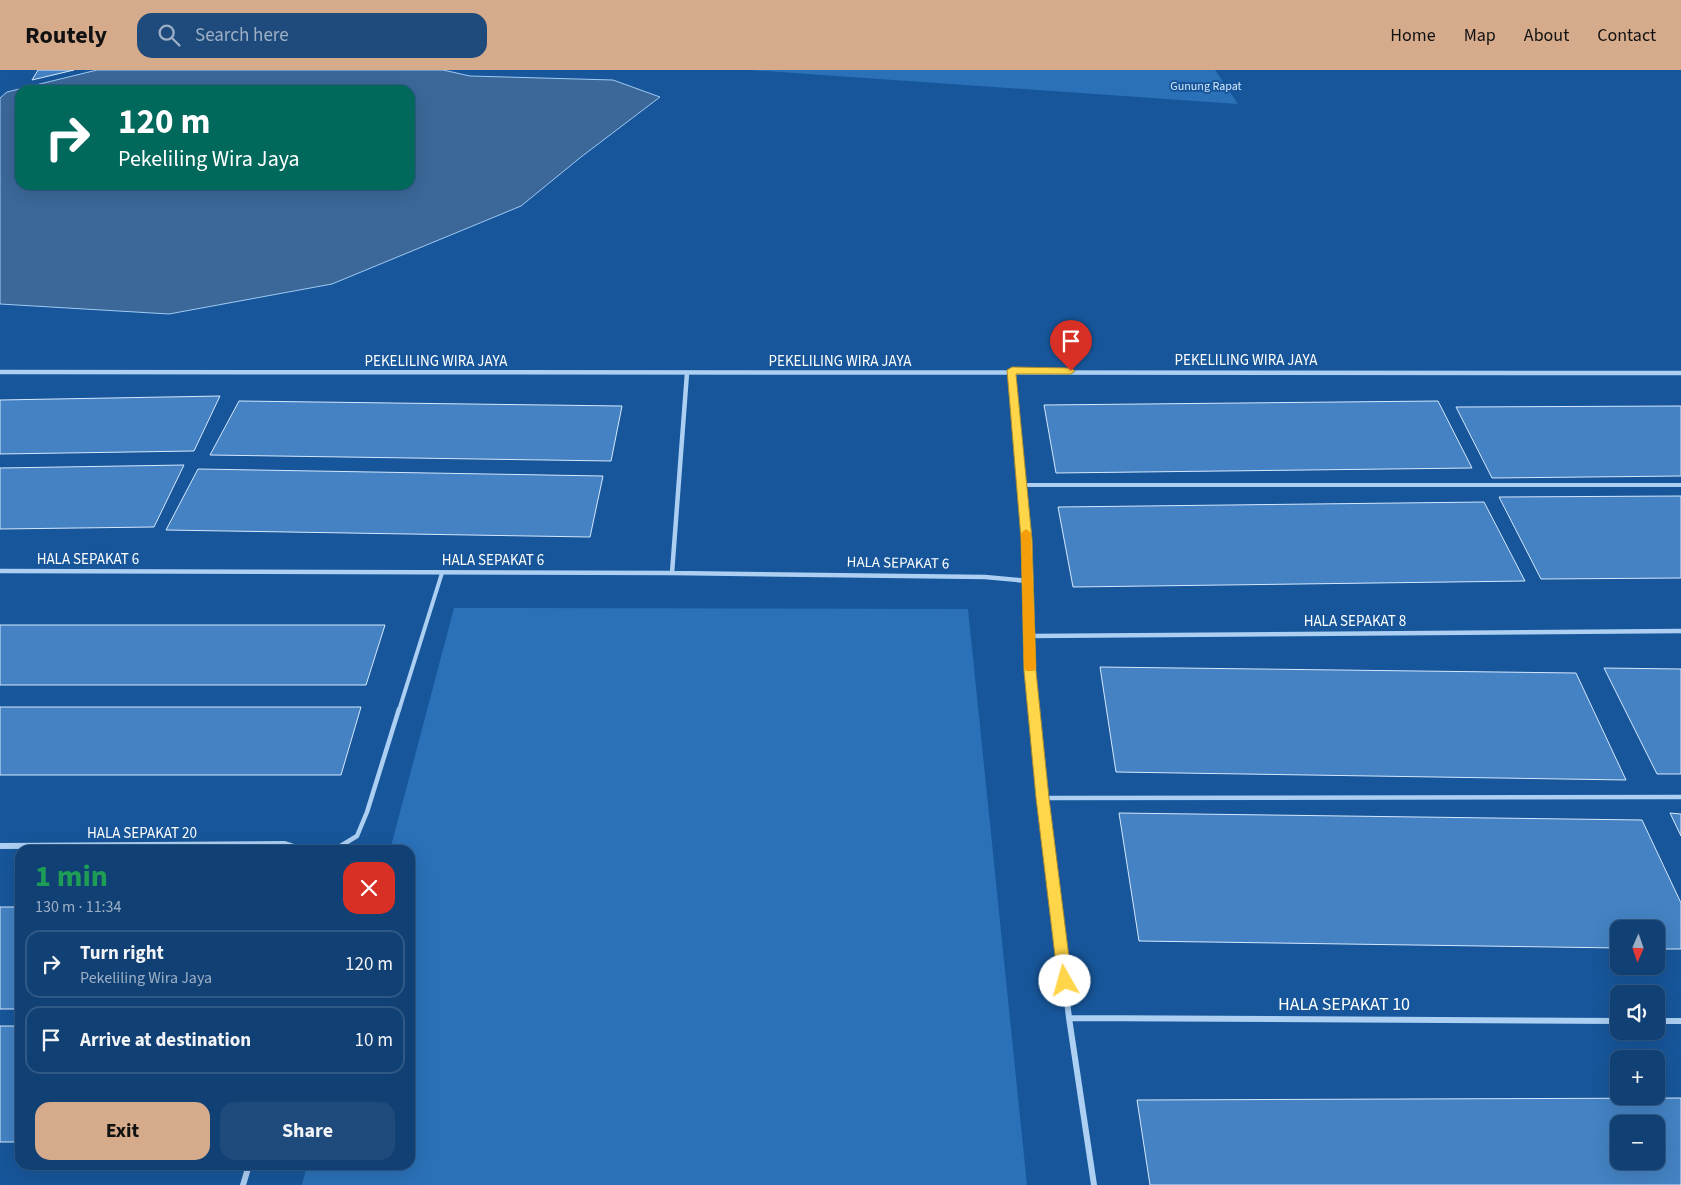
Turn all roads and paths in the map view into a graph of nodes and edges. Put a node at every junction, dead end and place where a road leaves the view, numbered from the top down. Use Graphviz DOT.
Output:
graph roads {
  1 [pos="1012,370"];
  2 [pos="0,372"];
  3 [pos="687,373"];
  4 [pos="1681,373"];
  5 [pos="1023,485"];
  6 [pos="1681,485"];
  7 [pos="0,571"];
  8 [pos="442,572"];
  9 [pos="672,573"];
  10 [pos="1028,580"];
  11 [pos="1681,632"];
  12 [pos="1030,636"];
  13 [pos="1681,797"];
  14 [pos="1042,798"];
  15 [pos="142,845"];
  16 [pos="288,845"];
  17 [pos="342,845"];
  18 [pos="0,846"];
  19 [pos="15,846"];
  20 [pos="1069,1018"];
  21 [pos="1610,1021"];
  22 [pos="1665,1021"];
  23 [pos="1681,1021"];
  24 [pos="248,1170"];
  25 [pos="243,1185"];
  26 [pos="1094,1185"];
  1 -- 3 [label="street, PEKELILING WIRA JAYA"];
  1 -- 4 [label="street, PEKELILING WIRA JAYA"];
  1 -- 5 [label="street"];
  2 -- 3 [label="street, PEKELILING WIRA JAYA"];
  3 -- 9 [label="street"];
  5 -- 6 [label="lane"];
  5 -- 10 [label="street"];
  7 -- 8 [label="street, HALA SEPAKAT 6"];
  8 -- 9 [label="street, HALA SEPAKAT 6"];
  8 -- 17 [label="lane"];
  9 -- 10 [label="street, HALA SEPAKAT 6"];
  10 -- 12 [label="street"];
  11 -- 12 [label="street, HALA SEPAKAT 8"];
  12 -- 14 [label="street"];
  13 -- 14 [label="lane"];
  14 -- 20 [label="street"];
  15 -- 16 [label="street, HALA SEPAKAT 20"];
  18 -- 19 [label="street, HALA SEPAKAT 20"];
  20 -- 21 [label="street, HALA SEPAKAT 10"];
  20 -- 26 [label="street"];
  22 -- 23 [label="street"];
  24 -- 25 [label="street"];
}
